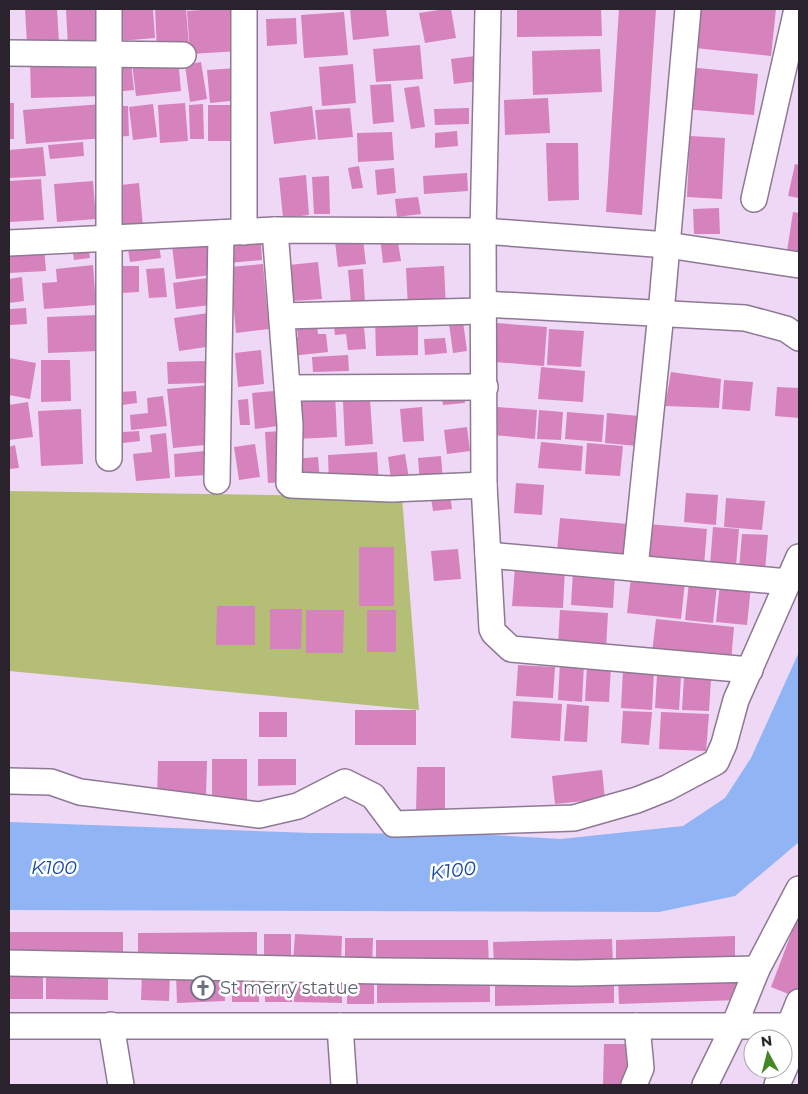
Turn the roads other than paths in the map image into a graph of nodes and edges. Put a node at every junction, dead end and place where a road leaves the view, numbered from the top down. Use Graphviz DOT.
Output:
graph roads {
  1 [pos="109,9"];
  2 [pos="244,9"];
  3 [pos="488,9"];
  4 [pos="688,9"];
  5 [pos="797,9"];
  6 [pos="9,54"];
  7 [pos="109,54"];
  8 [pos="183,55"];
  9 [pos="754,199"];
  10 [pos="275,230"];
  11 [pos="483,231"];
  12 [pos="232,232"];
  13 [pos="109,237"];
  14 [pos="9,243"];
  15 [pos="667,245"];
  16 [pos="799,265"];
  17 [pos="483,308"];
  18 [pos="662,313"];
  19 [pos="282,316"];
  20 [pos="799,338"];
  21 [pos="485,387"];
  22 [pos="288,388"];
  23 [pos="109,458"];
  24 [pos="217,481"];
  25 [pos="484,485"];
  26 [pos="488,555"];
  27 [pos="799,556"];
  28 [pos="635,568"];
  29 [pos="788,582"];
  30 [pos="750,670"];
  31 [pos="9,782"];
  32 [pos="799,889"];
  33 [pos="9,964"];
  34 [pos="757,969"];
  35 [pos="799,1002"];
  36 [pos="9,1026"];
  37 [pos="111,1026"];
  38 [pos="340,1026"];
  39 [pos="637,1026"];
  40 [pos="734,1026"];
  41 [pos="796,1029"];
  42 [pos="121,1085"];
  43 [pos="344,1085"];
  44 [pos="634,1085"];
  45 [pos="705,1085"];
  46 [pos="777,1085"];
  1 -- 7 [label="street"];
  2 -- 12 [label="street"];
  3 -- 11 [label="street"];
  4 -- 15 [label="street"];
  5 -- 9 [label="street"];
  6 -- 7 [label="street"];
  7 -- 8 [label="street"];
  7 -- 13 [label="street"];
  10 -- 11 [label="street"];
  10 -- 12 [label="street"];
  10 -- 19 [label="street"];
  11 -- 15 [label="street"];
  11 -- 17 [label="street"];
  12 -- 13 [label="street"];
  12 -- 24 [label="street"];
  13 -- 14 [label="street"];
  13 -- 23 [label="street"];
  15 -- 16 [label="street"];
  15 -- 18 [label="street"];
  17 -- 18 [label="street"];
  17 -- 19 [label="street"];
  17 -- 21 [label="street"];
  18 -- 20 [label="street"];
  18 -- 28 [label="street"];
  19 -- 22 [label="street"];
  21 -- 22 [label="street"];
  21 -- 25 [label="street"];
  22 -- 25 [label="street"];
  25 -- 26 [label="street"];
  26 -- 28 [label="street"];
  26 -- 30 [label="street"];
  27 -- 29 [label="street"];
  28 -- 29 [label="street"];
  29 -- 30 [label="street"];
  30 -- 31 [label="street"];
  32 -- 34 [label="street"];
  33 -- 34 [label="street"];
  34 -- 40 [label="street"];
  35 -- 41 [label="street"];
  36 -- 37 [label="street"];
  37 -- 38 [label="street"];
  37 -- 42 [label="street"];
  38 -- 39 [label="street"];
  38 -- 43 [label="street"];
  39 -- 40 [label="street"];
  39 -- 44 [label="street"];
  40 -- 41 [label="street"];
  40 -- 45 [label="street"];
  41 -- 46 [label="street"];
}
